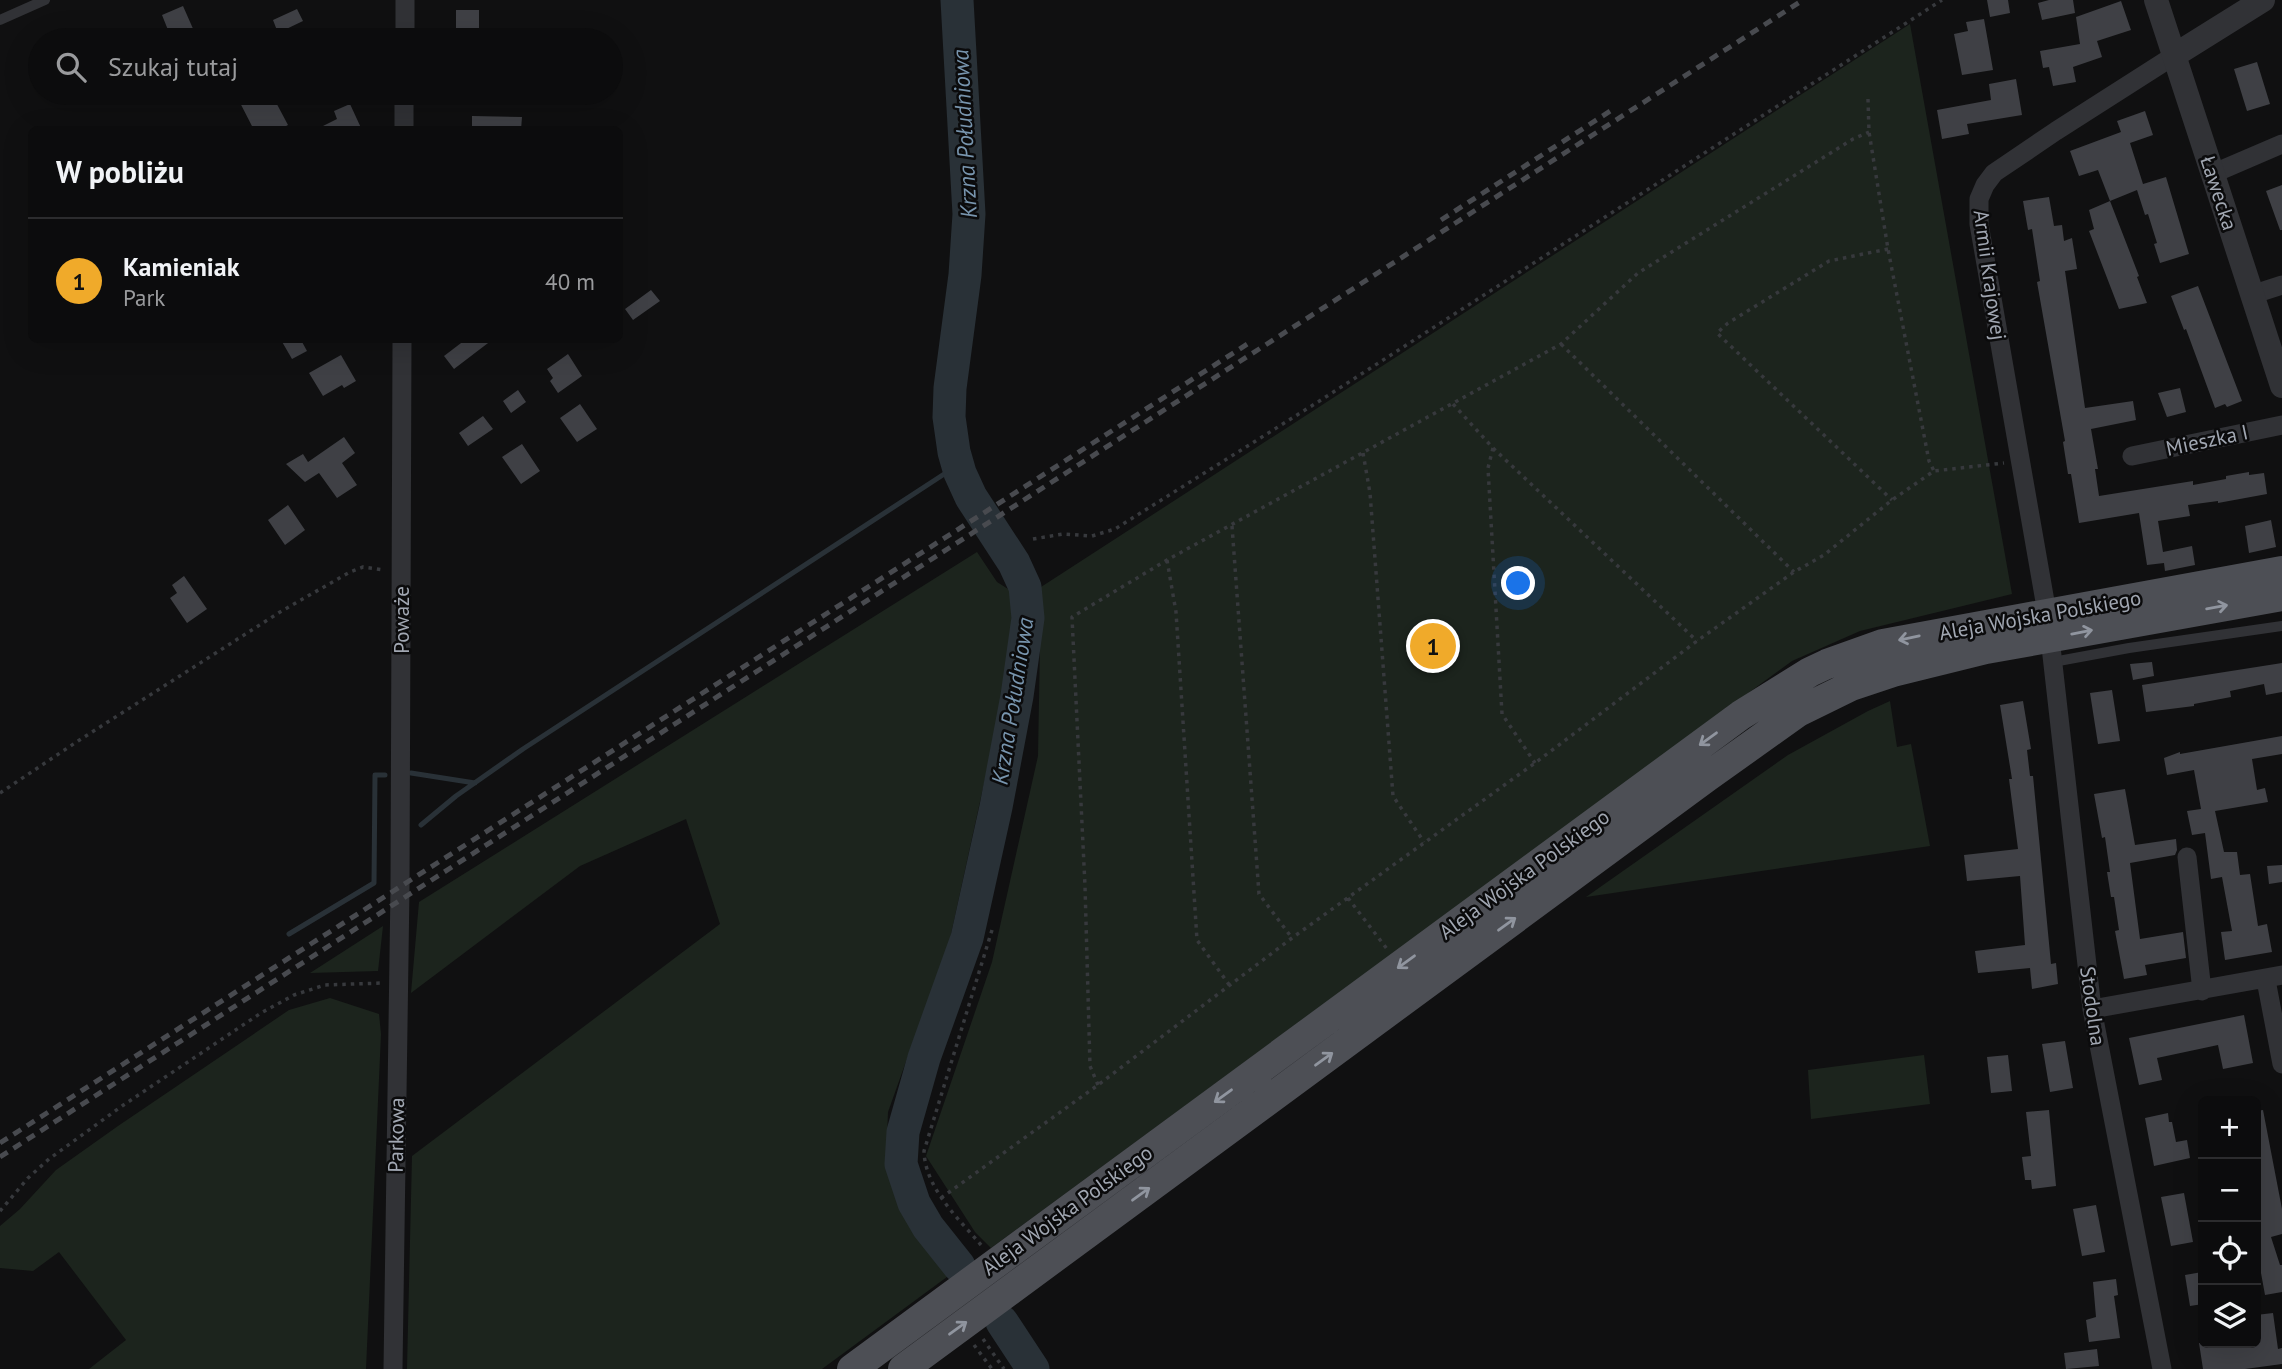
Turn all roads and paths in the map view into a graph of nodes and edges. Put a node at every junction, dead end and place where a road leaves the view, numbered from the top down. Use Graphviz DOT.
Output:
graph roads {
  1 [pos="45,0"];
  2 [pos="405,0"];
  3 [pos="1941,0"];
  4 [pos="2156,0"];
  5 [pos="2263,0"];
  6 [pos="0,20"];
  7 [pos="405,28"];
  8 [pos="2175,55"];
  9 [pos="1868,99"];
  10 [pos="404,105"];
  11 [pos="404,126"];
  12 [pos="1869,132"];
  13 [pos="2282,144"];
  14 [pos="2212,174"];
  15 [pos="1888,249"];
  16 [pos="2282,285"];
  17 [pos="2251,295"];
  18 [pos="402,343"];
  19 [pos="1561,344"];
  20 [pos="2282,386"];
  21 [pos="1453,404"];
  22 [pos="2282,425"];
  23 [pos="1493,448"];
  24 [pos="1363,453"];
  25 [pos="2132,456"];
  26 [pos="2020,461"];
  27 [pos="1934,471"];
  28 [pos="1892,500"];
  29 [pos="1232,526"];
  30 [pos="1033,539"];
  31 [pos="1167,560"];
  32 [pos="401,569"];
  33 [pos="2282,571"];
  34 [pos="1794,572"];
  35 [pos="2282,596"];
  36 [pos="2282,626"];
  37 [pos="2050,638"];
  38 [pos="1698,641"];
  39 [pos="1535,762"];
  40 [pos="0,793"];
  41 [pos="1425,842"];
  42 [pos="2187,857"];
  43 [pos="1348,898"];
  44 [pos="400,901"];
  45 [pos="992,930"];
  46 [pos="1292,938"];
  47 [pos="1390,954"];
  48 [pos="2274,978"];
  49 [pos="398,984"];
  50 [pos="1230,986"];
  51 [pos="2202,991"];
  52 [pos="2092,1009"];
  53 [pos="2282,1064"];
  54 [pos="1098,1085"];
  55 [pos="941,1198"];
  56 [pos="0,1211"];
  57 [pos="995,1263"];
  58 [pos="979,1333"];
  59 [pos="969,1338"];
  60 [pos="393,1369"];
  61 [pos="852,1369"];
  62 [pos="903,1369"];
  63 [pos="992,1369"];
  64 [pos="1004,1369"];
  65 [pos="2162,1369"];
  1 -- 6 [label="lane"];
  2 -- 7 [label="street"];
  3 -- 30 [label="path"];
  4 -- 8 [label="street, Ławecka"];
  5 -- 8 [label="street, Armii Krajowej"];
  8 -- 14 [label="street, Ławecka"];
  8 -- 26 [label="street, Armii Krajowej"];
  9 -- 12 [label="path"];
  10 -- 11 [label="street"];
  12 -- 15 [label="path"];
  12 -- 19 [label="path"];
  13 -- 14 [label="street"];
  14 -- 17 [label="street, Ławecka"];
  15 -- 27 [label="path"];
  15 -- 28 [label="path"];
  16 -- 17 [label="street"];
  17 -- 20 [label="street, Ławecka"];
  18 -- 32 [label="street, Poważe"];
  19 -- 21 [label="path"];
  19 -- 34 [label="path"];
  21 -- 23 [label="path"];
  21 -- 24 [label="path"];
  22 -- 25 [label="street, Mieszka I"];
  23 -- 38 [label="path"];
  23 -- 39 [label="path"];
  24 -- 29 [label="path"];
  24 -- 41 [label="path"];
  26 -- 27 [label="path"];
  26 -- 37 [label="street, Armii Krajowej"];
  27 -- 28 [label="path"];
  28 -- 34 [label="path"];
  29 -- 31 [label="path"];
  29 -- 46 [label="path"];
  31 -- 50 [label="path"];
  31 -- 54 [label="path"];
  32 -- 40 [label="path"];
  32 -- 44 [label="street, Poważe"];
  33 -- 37 [label="main road, Aleja Wojska Polskiego"];
  34 -- 38 [label="path"];
  37 -- 35 [label="main road, Aleja Wojska Polskiego, one-way"];
  36 -- 37 [label="lane"];
  37 -- 52 [label="street, Stodolna"];
  37 -- 57 [label="main road, Aleja Wojska Polskiego, one-way"];
  62 -- 37 [label="main road, Aleja Wojska Polskiego, one-way"];
  38 -- 39 [label="path"];
  39 -- 41 [label="path"];
  41 -- 43 [label="path"];
  42 -- 51 [label="street"];
  43 -- 46 [label="path"];
  43 -- 47 [label="path"];
  44 -- 49 [label="street, Parkowa"];
  45 -- 55 [label="path"];
  46 -- 50 [label="path"];
  48 -- 51 [label="street"];
  48 -- 53 [label="street"];
  49 -- 56 [label="path"];
  49 -- 60 [label="street, Parkowa"];
  50 -- 54 [label="path"];
  51 -- 52 [label="street"];
  52 -- 65 [label="street, Stodolna"];
  54 -- 55 [label="path"];
  55 -- 57 [label="path"];
  57 -- 61 [label="main road, Aleja Wojska Polskiego"];
  58 -- 64 [label="path"];
  59 -- 63 [label="path"];
}
